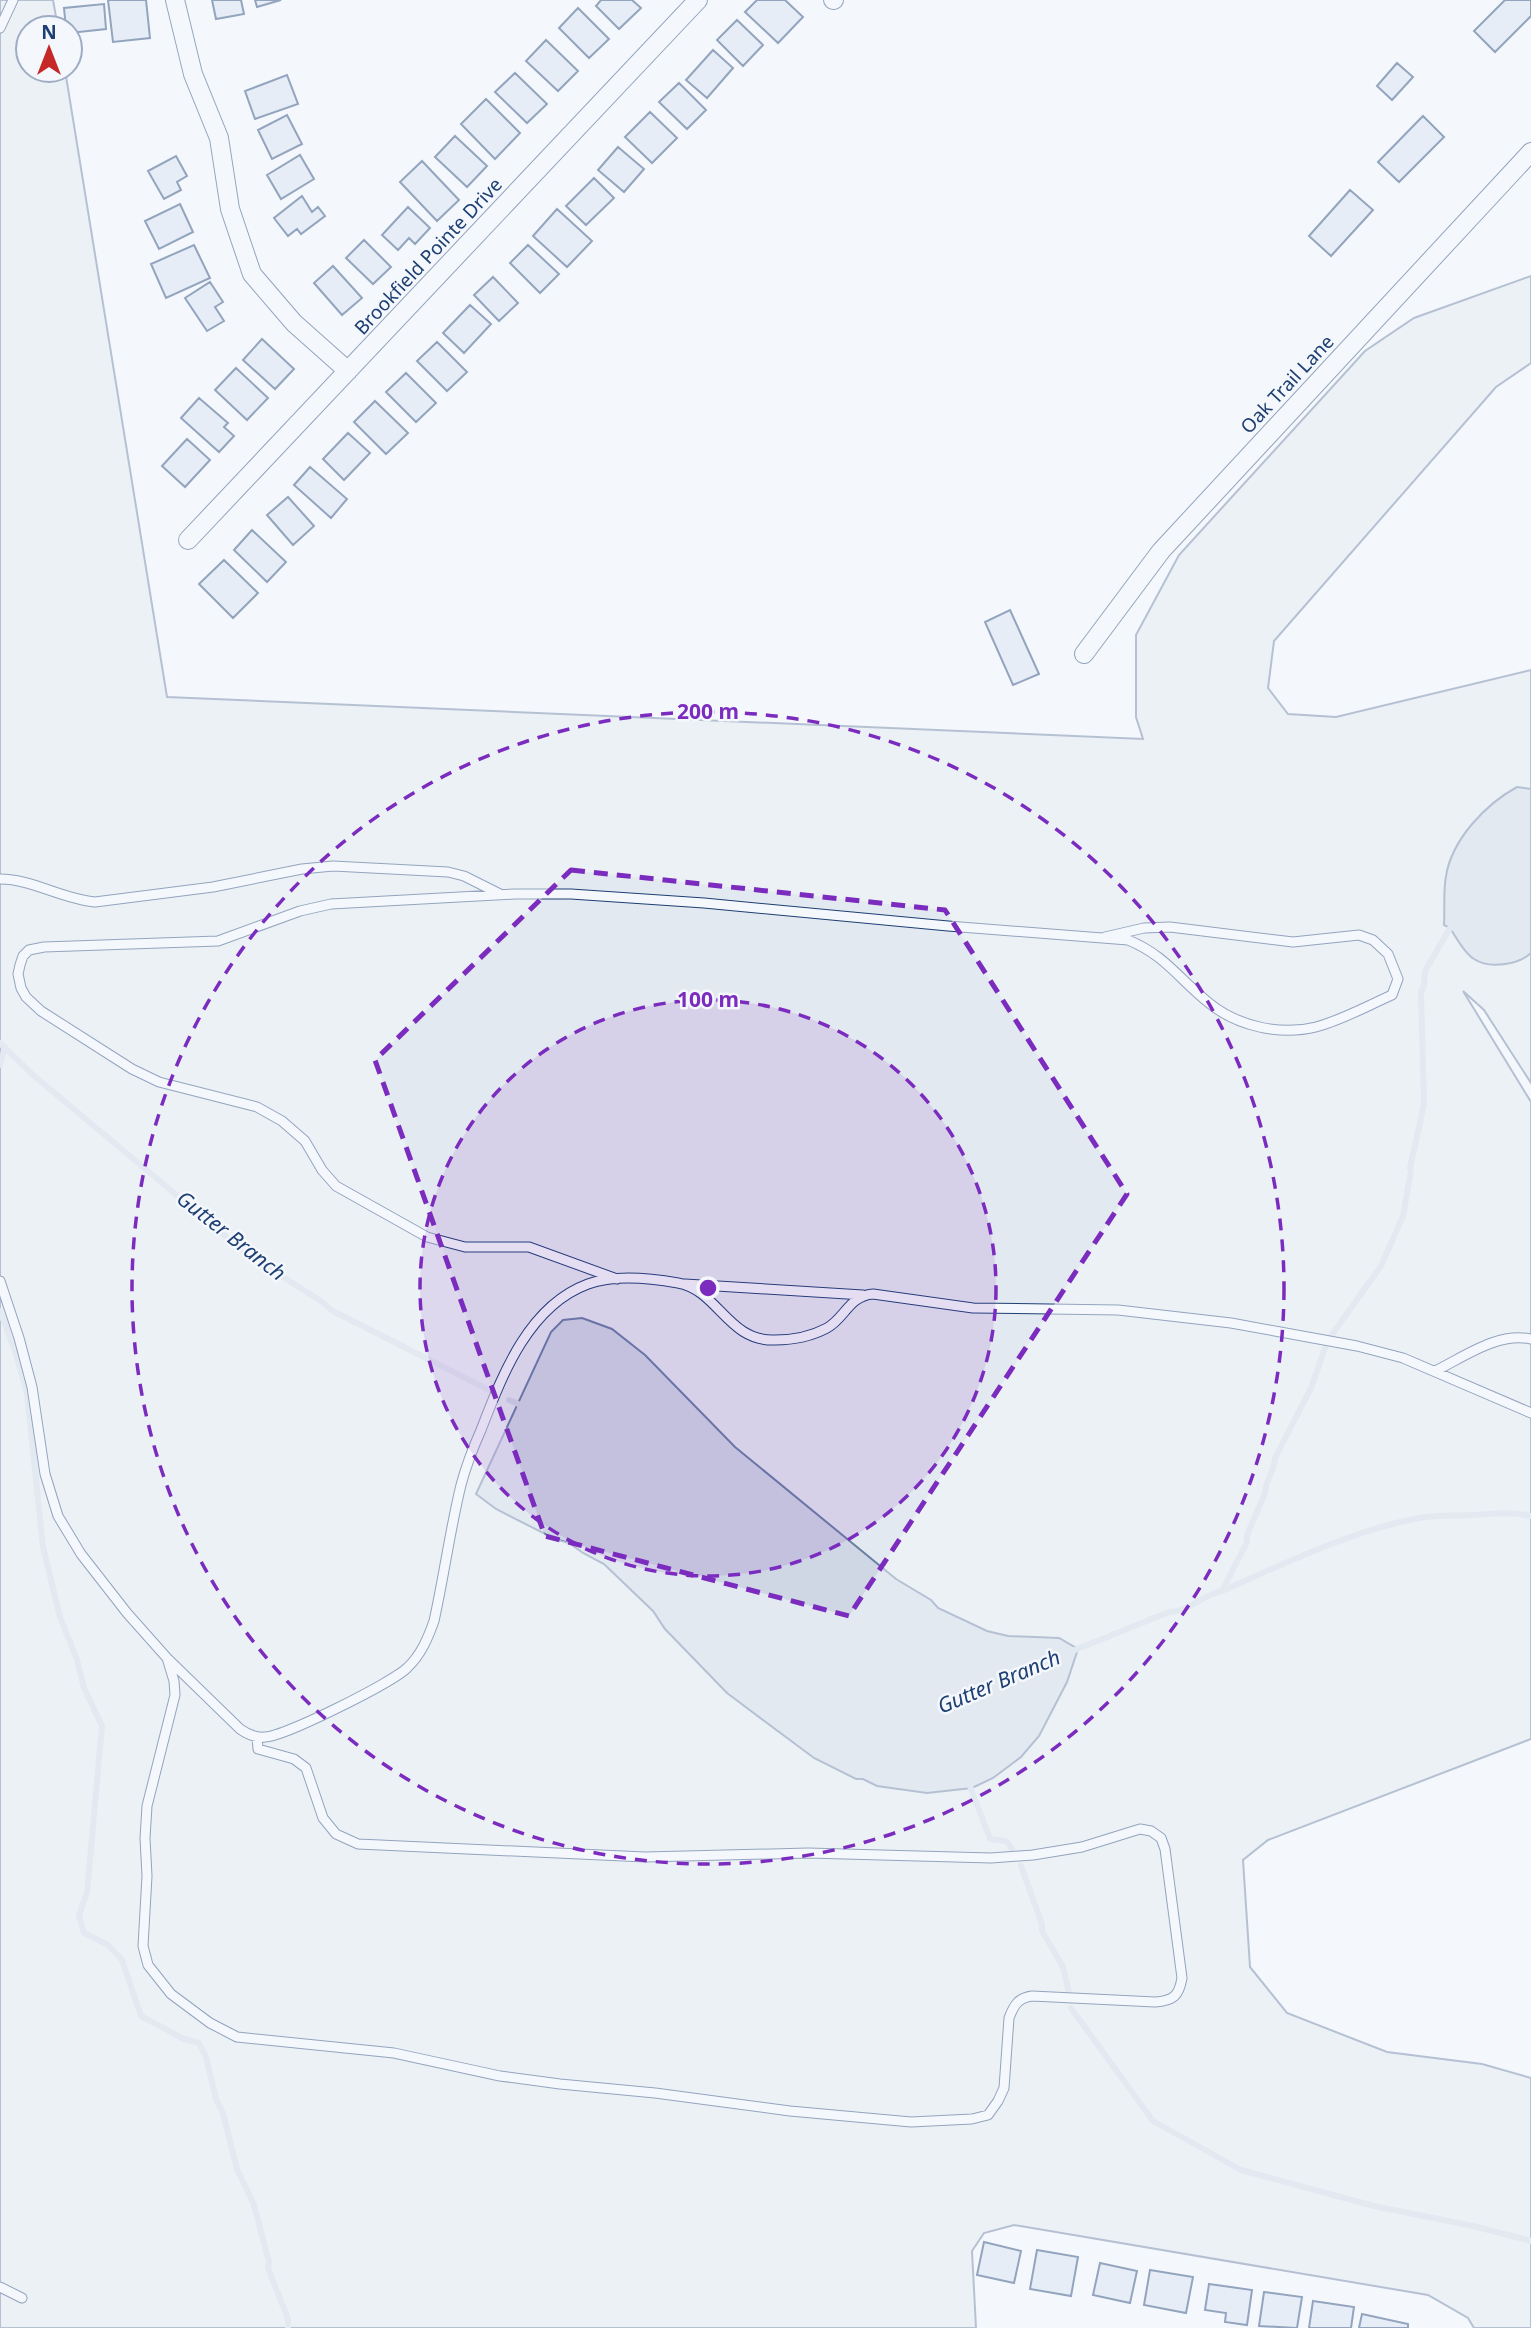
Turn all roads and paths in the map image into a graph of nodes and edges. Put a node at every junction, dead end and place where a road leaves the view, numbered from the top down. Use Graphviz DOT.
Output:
graph roads {
  1 [pos="13,0"];
  2 [pos="175,0"];
  3 [pos="698,0"];
  4 [pos="0,28"];
  5 [pos="1531,152"];
  6 [pos="348,371"];
  7 [pos="188,540"];
  8 [pos="1084,654"];
  9 [pos="0,879"];
  10 [pos="501,895"];
  11 [pos="1105,937"];
  12 [pos="617,1279"];
  13 [pos="0,1281"];
  14 [pos="681,1283"];
  15 [pos="865,1295"];
  16 [pos="1531,1339"];
  17 [pos="1435,1371"];
  18 [pos="1531,1413"];
  19 [pos="167,1658"];
  20 [pos="257,1737"];
  21 [pos="0,2287"];
  22 [pos="22,2298"];
  1 -- 4 [label="lane"];
  2 -- 6 [label="street"];
  3 -- 6 [label="street, Brookfield Pointe Drive"];
  5 -- 8 [label="street, Oak Trail Lane"];
  6 -- 7 [label="street, Brookfield Pointe Drive"];
  9 -- 10 [label="lane"];
  10 -- 11 [label="lane"];
  10 -- 12 [label="lane"];
  11 -- 11 [label="lane"];
  12 -- 14 [label="lane"];
  12 -- 20 [label="lane"];
  13 -- 19 [label="lane"];
  14 -- 15 [label="lane"];
  14 -- 15 [label="lane"];
  15 -- 17 [label="lane"];
  16 -- 17 [label="lane"];
  17 -- 18 [label="lane"];
  19 -- 20 [label="lane"];
  19 -- 20 [label="lane"];
  21 -- 22 [label="lane"];
}
